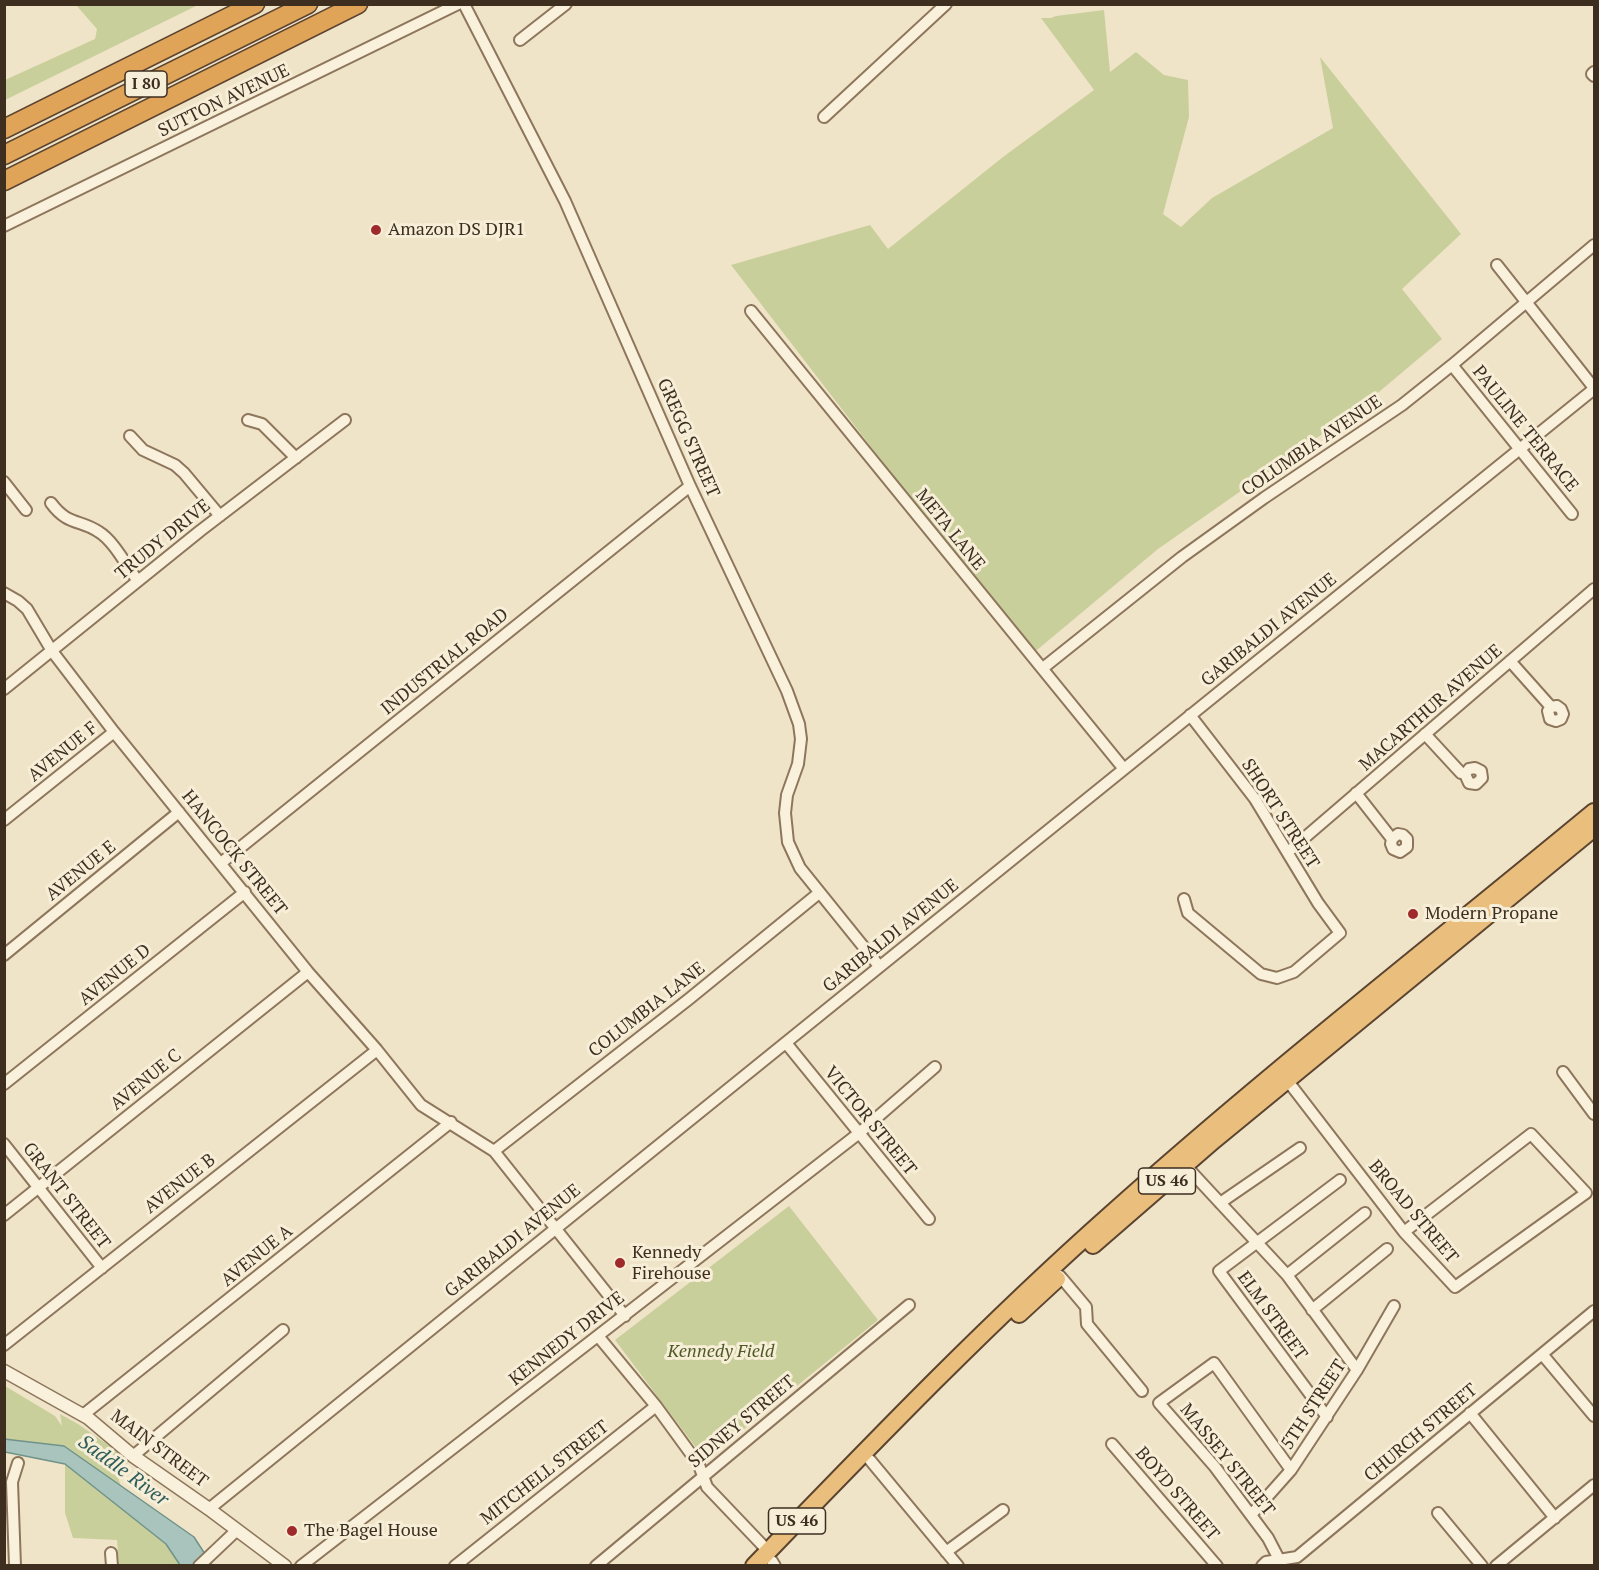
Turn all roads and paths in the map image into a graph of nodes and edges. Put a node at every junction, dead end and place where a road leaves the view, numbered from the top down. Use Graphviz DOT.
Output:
graph roads {
  1 [pos="255,4"];
  2 [pos="308,4"];
  3 [pos="358,4"];
  4 [pos="459,4"];
  5 [pos="464,4"];
  6 [pos="566,4"];
  7 [pos="946,4"];
  8 [pos="287,15"];
  9 [pos="520,40"];
  10 [pos="1594,72"];
  11 [pos="1594,76"];
  12 [pos="824,117"];
  13 [pos="4,129"];
  14 [pos="89,138"];
  15 [pos="4,155"];
  16 [pos="4,180"];
  17 [pos="4,226"];
  18 [pos="1594,245"];
  19 [pos="1497,265"];
  20 [pos="1526,302"];
  21 [pos="751,311"];
  22 [pos="1452,366"];
  23 [pos="1594,388"];
  24 [pos="248,420"];
  25 [pos="345,420"];
  26 [pos="130,436"];
  27 [pos="1519,448"];
  28 [pos="296,458"];
  29 [pos="4,482"];
  30 [pos="690,486"];
  31 [pos="51,503"];
  32 [pos="26,510"];
  33 [pos="1572,514"];
  34 [pos="220,516"];
  35 [pos="138,581"];
  36 [pos="1594,589"];
  37 [pos="4,593"];
  38 [pos="52,651"];
  39 [pos="1510,661"];
  40 [pos="1043,668"];
  41 [pos="4,689"];
  42 [pos="1551,707"];
  43 [pos="1190,715"];
  44 [pos="114,732"];
  45 [pos="1425,734"];
  46 [pos="1124,769"];
  47 [pos="1466,774"];
  48 [pos="1356,793"];
  49 [pos="179,812"];
  50 [pos="1594,812"];
  51 [pos="4,820"];
  52 [pos="1594,828"];
  53 [pos="1392,839"];
  54 [pos="1288,852"];
  55 [pos="221,863"];
  56 [pos="245,892"];
  57 [pos="819,893"];
  58 [pos="1184,899"];
  59 [pos="4,955"];
  60 [pos="879,966"];
  61 [pos="308,972"];
  62 [pos="786,1043"];
  63 [pos="377,1050"];
  64 [pos="935,1067"];
  65 [pos="1563,1072"];
  66 [pos="1287,1080"];
  67 [pos="4,1084"];
  68 [pos="1594,1114"];
  69 [pos="451,1122"];
  70 [pos="858,1134"];
  71 [pos="4,1144"];
  72 [pos="1300,1148"];
  73 [pos="494,1150"];
  74 [pos="1185,1165"];
  75 [pos="1340,1180"];
  76 [pos="39,1187"];
  77 [pos="1220,1203"];
  78 [pos="1365,1213"];
  79 [pos="4,1215"];
  80 [pos="929,1219"];
  81 [pos="555,1228"];
  82 [pos="1404,1232"];
  83 [pos="1256,1243"];
  84 [pos="1387,1249"];
  85 [pos="102,1268"];
  86 [pos="1287,1275"];
  87 [pos="1060,1276"];
  88 [pos="909,1305"];
  89 [pos="1394,1306"];
  90 [pos="1312,1310"];
  91 [pos="1594,1311"];
  92 [pos="625,1316"];
  93 [pos="283,1330"];
  94 [pos="598,1336"];
  95 [pos="4,1345"];
  96 [pos="1542,1354"];
  97 [pos="1357,1370"];
  98 [pos="4,1371"];
  99 [pos="1142,1391"];
  100 [pos="656,1406"];
  101 [pos="1470,1413"];
  102 [pos="83,1415"];
  103 [pos="1594,1416"];
  104 [pos="1327,1417"];
  105 [pos="1112,1444"];
  106 [pos="133,1456"];
  107 [pos="870,1460"];
  108 [pos="18,1463"];
  109 [pos="1291,1470"];
  110 [pos="703,1475"];
  111 [pos="8,1482"];
  112 [pos="1594,1485"];
  113 [pos="209,1509"];
  114 [pos="1003,1510"];
  115 [pos="1438,1513"];
  116 [pos="1251,1515"];
  117 [pos="1555,1518"];
  118 [pos="237,1530"];
  119 [pos="946,1552"];
  120 [pos="111,1553"];
  121 [pos="771,1561"];
  122 [pos="1281,1563"];
  123 [pos="15,1566"];
  124 [pos="112,1566"];
  125 [pos="199,1566"];
  126 [pos="285,1566"];
  127 [pos="301,1566"];
  128 [pos="455,1566"];
  129 [pos="596,1566"];
  130 [pos="754,1566"];
  131 [pos="958,1566"];
  132 [pos="1217,1566"];
  133 [pos="1262,1566"];
  134 [pos="1482,1566"];
  135 [pos="1496,1566"];
  1 -- 13 [label="highway, I 80"];
  2 -- 8 [label="highway, I 80"];
  3 -- 14 [label="highway, I 80"];
  4 -- 17 [label="street, SUTTON AVENUE"];
  5 -- 30 [label="street, GREGG STREET"];
  6 -- 9 [label="street"];
  7 -- 12 [label="street"];
  8 -- 14 [label="highway"];
  8 -- 15 [label="highway, I 80"];
  10 -- 11 [label="street"];
  14 -- 16 [label="highway, I 80"];
  18 -- 20 [label="street, COLUMBIA AVENUE"];
  19 -- 20 [label="street"];
  20 -- 22 [label="street, COLUMBIA AVENUE"];
  20 -- 23 [label="street"];
  21 -- 40 [label="street, META LANE"];
  22 -- 27 [label="street, PAULINE TERRACE"];
  22 -- 40 [label="street, COLUMBIA AVENUE"];
  23 -- 27 [label="street, GARIBALDI AVENUE"];
  24 -- 28 [label="street"];
  25 -- 28 [label="street, TRUDY DRIVE"];
  26 -- 34 [label="street"];
  27 -- 33 [label="street, PAULINE TERRACE"];
  27 -- 43 [label="street, GARIBALDI AVENUE"];
  28 -- 34 [label="street, TRUDY DRIVE"];
  29 -- 32 [label="street"];
  30 -- 55 [label="street, INDUSTRIAL ROAD"];
  30 -- 57 [label="street, GREGG STREET"];
  31 -- 35 [label="street"];
  34 -- 35 [label="street, TRUDY DRIVE"];
  35 -- 38 [label="street, TRUDY DRIVE"];
  36 -- 39 [label="street, MACARTHUR AVENUE"];
  37 -- 38 [label="street, HANCOCK STREET"];
  38 -- 41 [label="street, TRUDY DRIVE"];
  38 -- 44 [label="street, HANCOCK STREET"];
  39 -- 42 [label="street"];
  39 -- 45 [label="street, MACARTHUR AVENUE"];
  40 -- 46 [label="street, META LANE"];
  43 -- 46 [label="street, GARIBALDI AVENUE"];
  43 -- 54 [label="street, SHORT STREET"];
  44 -- 49 [label="street, HANCOCK STREET"];
  44 -- 51 [label="street, AVENUE F"];
  45 -- 47 [label="street"];
  45 -- 48 [label="street, MACARTHUR AVENUE"];
  46 -- 60 [label="street, GARIBALDI AVENUE"];
  48 -- 53 [label="street"];
  48 -- 54 [label="street, MACARTHUR AVENUE"];
  49 -- 55 [label="street, HANCOCK STREET"];
  49 -- 59 [label="street, AVENUE E"];
  50 -- 121 [label="highway, US 46"];
  52 -- 66 [label="highway, US 46"];
  54 -- 58 [label="street, SHORT STREET"];
  55 -- 56 [label="street, HANCOCK STREET"];
  56 -- 61 [label="street, HANCOCK STREET"];
  56 -- 67 [label="street, AVENUE D"];
  57 -- 60 [label="street, GREGG STREET"];
  57 -- 73 [label="street, COLUMBIA LANE"];
  60 -- 62 [label="street, GARIBALDI AVENUE"];
  61 -- 63 [label="street, HANCOCK STREET"];
  61 -- 76 [label="street, AVENUE C"];
  62 -- 70 [label="street, VICTOR STREET"];
  62 -- 81 [label="street, GARIBALDI AVENUE"];
  63 -- 69 [label="street, HANCOCK STREET"];
  63 -- 85 [label="street, AVENUE B"];
  64 -- 70 [label="street, KENNEDY DRIVE"];
  65 -- 68 [label="street"];
  66 -- 74 [label="highway, US 46"];
  66 -- 82 [label="street, BROAD STREET"];
  69 -- 73 [label="street, HANCOCK STREET"];
  69 -- 102 [label="street, AVENUE A"];
  70 -- 80 [label="street, VICTOR STREET"];
  70 -- 92 [label="street, KENNEDY DRIVE"];
  71 -- 76 [label="street, GRANT STREET"];
  72 -- 77 [label="street"];
  73 -- 81 [label="street, HANCOCK STREET"];
  74 -- 77 [label="street"];
  74 -- 87 [label="highway, US 46"];
  75 -- 83 [label="street"];
  76 -- 79 [label="street, AVENUE C"];
  76 -- 85 [label="street, GRANT STREET"];
  77 -- 83 [label="street"];
  78 -- 86 [label="street"];
  81 -- 92 [label="street, HANCOCK STREET"];
  81 -- 113 [label="street, GARIBALDI AVENUE"];
  82 -- 82 [label="street, BROAD STREET"];
  83 -- 86 [label="street"];
  83 -- 104 [label="street, ELM STREET"];
  84 -- 90 [label="street"];
  85 -- 95 [label="street, AVENUE B"];
  86 -- 90 [label="street"];
  87 -- 99 [label="street"];
  87 -- 107 [label="highway, US 46"];
  88 -- 110 [label="street, SIDNEY STREET"];
  89 -- 97 [label="street, 5TH STREET"];
  90 -- 97 [label="street"];
  91 -- 96 [label="street, CHURCH STREET"];
  92 -- 94 [label="street, KENNEDY DRIVE"];
  93 -- 106 [label="street"];
  94 -- 100 [label="street"];
  94 -- 127 [label="street, KENNEDY DRIVE"];
  96 -- 101 [label="street, CHURCH STREET"];
  96 -- 103 [label="street"];
  97 -- 104 [label="street, 5TH STREET"];
  98 -- 102 [label="street, MAIN STREET"];
  100 -- 110 [label="street"];
  100 -- 128 [label="street, MITCHELL STREET"];
  101 -- 117 [label="street"];
  101 -- 122 [label="street, CHURCH STREET"];
  102 -- 106 [label="street, MAIN STREET"];
  104 -- 109 [label="street, 5TH STREET"];
  105 -- 132 [label="street, BOYD STREET"];
  106 -- 113 [label="street, MAIN STREET"];
  107 -- 119 [label="street"];
  107 -- 121 [label="highway, US 46"];
  108 -- 111 [label="street"];
  109 -- 116 [label="street, 5TH STREET"];
  109 -- 116 [label="street, MASSEY STREET"];
  110 -- 121 [label="street"];
  110 -- 129 [label="street, SIDNEY STREET"];
  111 -- 123 [label="street"];
  112 -- 117 [label="street"];
  113 -- 118 [label="street, MAIN STREET"];
  114 -- 119 [label="street"];
  115 -- 134 [label="street"];
  116 -- 122 [label="street, MASSEY STREET"];
  117 -- 135 [label="street"];
  118 -- 125 [label="street"];
  118 -- 126 [label="street, MAIN STREET"];
  119 -- 131 [label="street"];
  120 -- 124 [label="street"];
  121 -- 130 [label="highway, US 46"];
  122 -- 133 [label="street, CHURCH STREET"];
}
